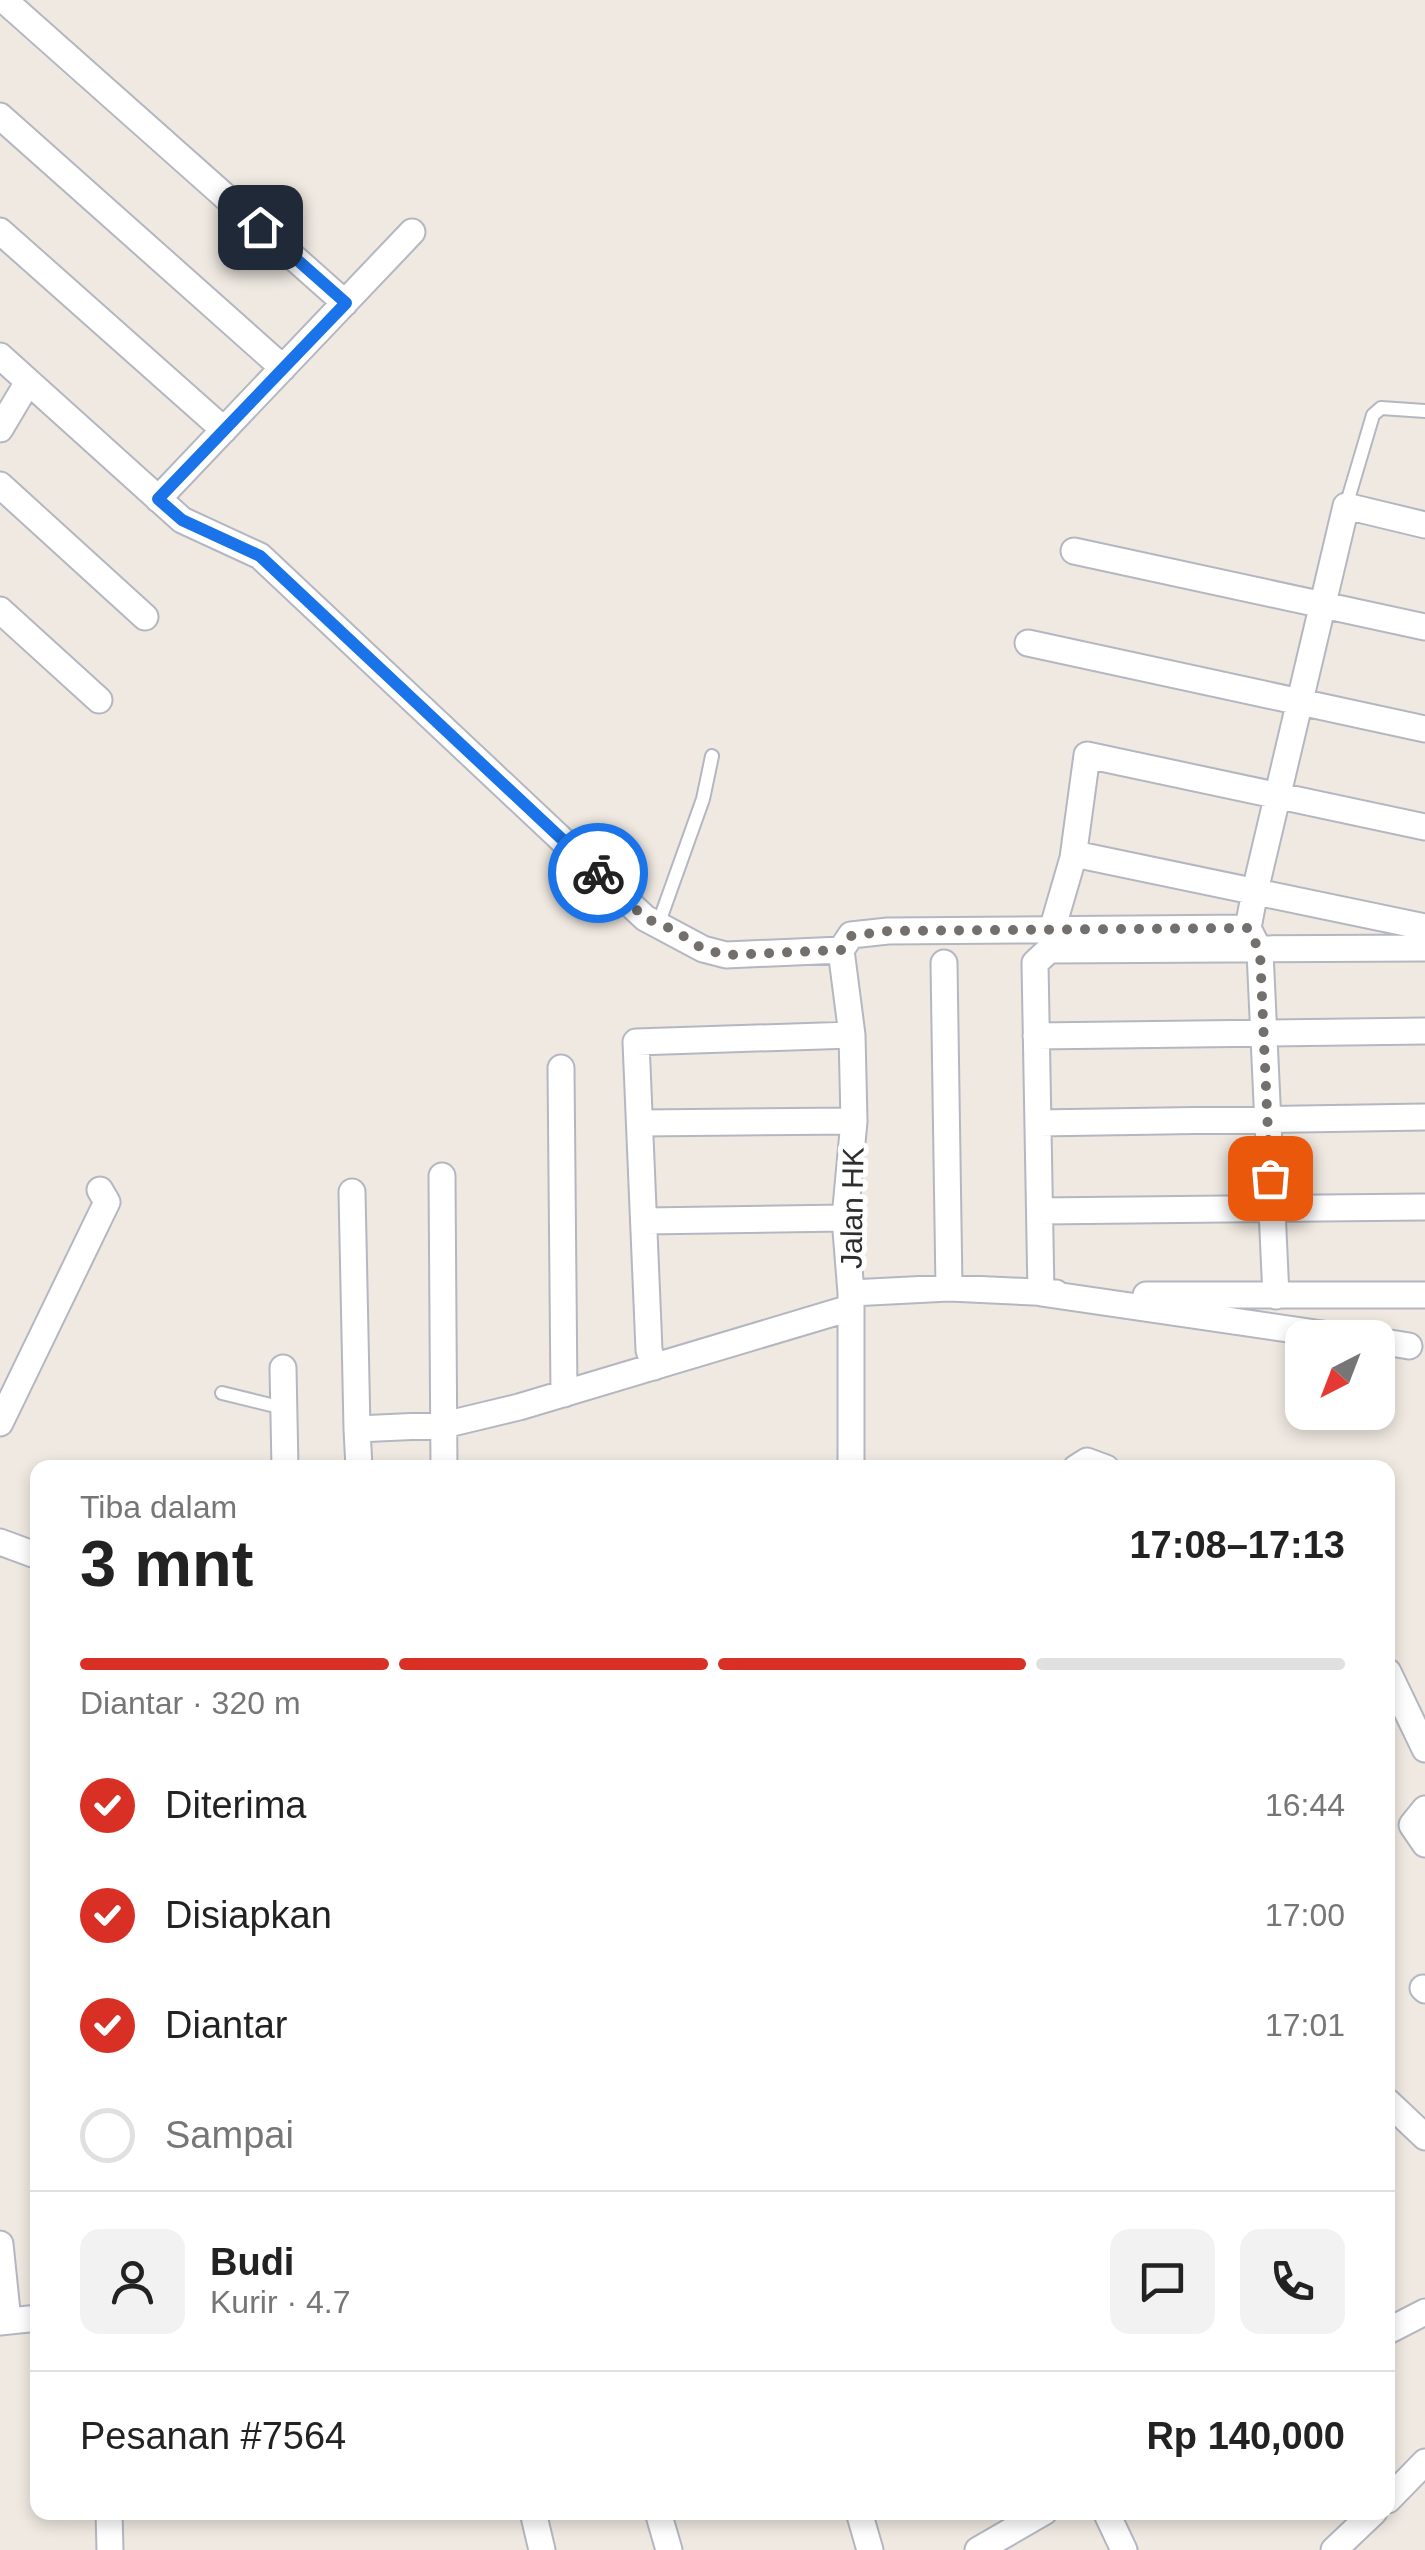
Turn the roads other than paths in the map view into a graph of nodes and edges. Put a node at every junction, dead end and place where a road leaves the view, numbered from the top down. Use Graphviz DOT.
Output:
graph roads {
  1 [pos="4,0"];
  2 [pos="0,116"];
  3 [pos="0,232"];
  4 [pos="412,232"];
  5 [pos="346,303"];
  6 [pos="0,356"];
  7 [pos="283,368"];
  8 [pos="28,382"];
  9 [pos="1425,411"];
  10 [pos="0,429"];
  11 [pos="224,430"];
  12 [pos="0,485"];
  13 [pos="158,499"];
  14 [pos="1346,506"];
  15 [pos="1425,525"];
  16 [pos="1074,551"];
  17 [pos="1323,604"];
  18 [pos="0,610"];
  19 [pos="145,617"];
  20 [pos="1425,627"];
  21 [pos="1028,642"];
  22 [pos="100,700"];
  23 [pos="1300,700"];
  24 [pos="1425,729"];
  25 [pos="712,756"];
  26 [pos="1278,794"];
  27 [pos="1425,827"];
  28 [pos="1073,858"];
  29 [pos="1255,892"];
  30 [pos="658,926"];
  31 [pos="1425,927"];
  32 [pos="1248,928"];
  33 [pos="1052,930"];
  34 [pos="1425,948"];
  35 [pos="842,950"];
  36 [pos="1260,952"];
  37 [pos="944,964"];
  38 [pos="1425,1031"];
  39 [pos="1266,1034"];
  40 [pos="852,1035"];
  41 [pos="1036,1036"];
  42 [pos="561,1068"];
  43 [pos="1425,1117"];
  44 [pos="1268,1119"];
  45 [pos="854,1122"];
  46 [pos="643,1123"];
  47 [pos="1038,1123"];
  48 [pos="442,1176"];
  49 [pos="100,1190"];
  50 [pos="352,1192"];
  51 [pos="1425,1207"];
  52 [pos="1271,1208"];
  53 [pos="1040,1211"];
  54 [pos="845,1218"];
  55 [pos="645,1221"];
  56 [pos="949,1288"];
  57 [pos="1042,1293"];
  58 [pos="1425,1295"];
  59 [pos="1276,1296"];
  60 [pos="851,1301"];
  61 [pos="1285,1329"];
  62 [pos="1395,1344"];
  63 [pos="1410,1346"];
  64 [pos="654,1367"];
  65 [pos="282,1368"];
  66 [pos="222,1393"];
  67 [pos="564,1394"];
  68 [pos="283,1408"];
  69 [pos="0,1423"];
  70 [pos="444,1425"];
  71 [pos="357,1429"];
  72 [pos="285,1460"];
  73 [pos="359,1460"];
  74 [pos="444,1460"];
  75 [pos="851,1460"];
  76 [pos="0,1542"];
  77 [pos="30,1553"];
  78 [pos="1395,1687"];
  79 [pos="1425,1749"];
  80 [pos="1425,1809"];
  81 [pos="1425,1844"];
  82 [pos="1395,2109"];
  83 [pos="1425,2137"];
  84 [pos="0,2244"];
  85 [pos="1425,2312"];
  86 [pos="30,2319"];
  87 [pos="4,2321"];
  88 [pos="1395,2327"];
  89 [pos="1425,2462"];
  90 [pos="1395,2493"];
  91 [pos="109,2520"];
  92 [pos="534,2520"];
  93 [pos="660,2520"];
  94 [pos="861,2520"];
  95 [pos="1030,2520"];
  96 [pos="1110,2520"];
  97 [pos="1366,2520"];
  98 [pos="110,2550"];
  99 [pos="542,2550"];
  100 [pos="669,2550"];
  101 [pos="870,2550"];
  102 [pos="978,2550"];
  103 [pos="1124,2550"];
  104 [pos="1334,2550"];
  1 -- 5 [label="street"];
  2 -- 7 [label="street"];
  3 -- 11 [label="street"];
  4 -- 5 [label="street"];
  5 -- 7 [label="street"];
  6 -- 8 [label="street"];
  7 -- 11 [label="street"];
  8 -- 10 [label="street"];
  8 -- 13 [label="street"];
  9 -- 14 [label="lane"];
  11 -- 13 [label="street"];
  12 -- 19 [label="street"];
  13 -- 30 [label="street"];
  14 -- 15 [label="street"];
  14 -- 17 [label="street"];
  16 -- 17 [label="street"];
  17 -- 20 [label="street"];
  17 -- 23 [label="street"];
  18 -- 22 [label="street"];
  21 -- 23 [label="street"];
  23 -- 24 [label="street"];
  23 -- 26 [label="street"];
  25 -- 30 [label="lane"];
  26 -- 27 [label="street"];
  26 -- 28 [label="street"];
  26 -- 29 [label="street"];
  28 -- 29 [label="street"];
  28 -- 33 [label="street"];
  29 -- 31 [label="street"];
  29 -- 32 [label="street"];
  30 -- 35 [label="street"];
  32 -- 33 [label="street"];
  32 -- 36 [label="street"];
  33 -- 35 [label="street"];
  34 -- 36 [label="street"];
  35 -- 40 [label="street, Jalan HK"];
  36 -- 39 [label="street"];
  36 -- 41 [label="street"];
  37 -- 56 [label="street"];
  38 -- 39 [label="street"];
  39 -- 41 [label="street"];
  39 -- 44 [label="street"];
  40 -- 45 [label="street, Jalan HK"];
  40 -- 46 [label="street"];
  41 -- 47 [label="street"];
  42 -- 67 [label="street"];
  43 -- 44 [label="street"];
  44 -- 47 [label="street"];
  44 -- 52 [label="street"];
  45 -- 46 [label="street"];
  45 -- 54 [label="street, Jalan HK"];
  46 -- 55 [label="street"];
  47 -- 53 [label="street"];
  48 -- 70 [label="street"];
  49 -- 69 [label="street"];
  50 -- 71 [label="street"];
  51 -- 52 [label="street"];
  52 -- 53 [label="street"];
  52 -- 59 [label="street"];
  53 -- 57 [label="street"];
  54 -- 55 [label="street"];
  54 -- 60 [label="street, Jalan HK"];
  55 -- 64 [label="street"];
  56 -- 57 [label="street"];
  56 -- 60 [label="street"];
  57 -- 59 [label="street"];
  57 -- 61 [label="street"];
  58 -- 59 [label="street"];
  60 -- 64 [label="street"];
  60 -- 75 [label="street, Jalan HK"];
  62 -- 63 [label="street"];
  64 -- 67 [label="street"];
  65 -- 68 [label="street"];
  66 -- 68 [label="lane"];
  67 -- 70 [label="street"];
  68 -- 72 [label="street"];
  70 -- 71 [label="street"];
  70 -- 74 [label="street"];
  71 -- 73 [label="street"];
  76 -- 77 [label="street"];
  78 -- 79 [label="street"];
  80 -- 81 [label="street"];
  82 -- 83 [label="street"];
  84 -- 87 [label="street"];
  85 -- 88 [label="street"];
  86 -- 87 [label="street"];
  89 -- 90 [label="street"];
  91 -- 98 [label="street"];
  92 -- 99 [label="street"];
  93 -- 100 [label="street"];
  94 -- 101 [label="street"];
  95 -- 102 [label="street"];
  96 -- 103 [label="street"];
  97 -- 104 [label="street"];
}
